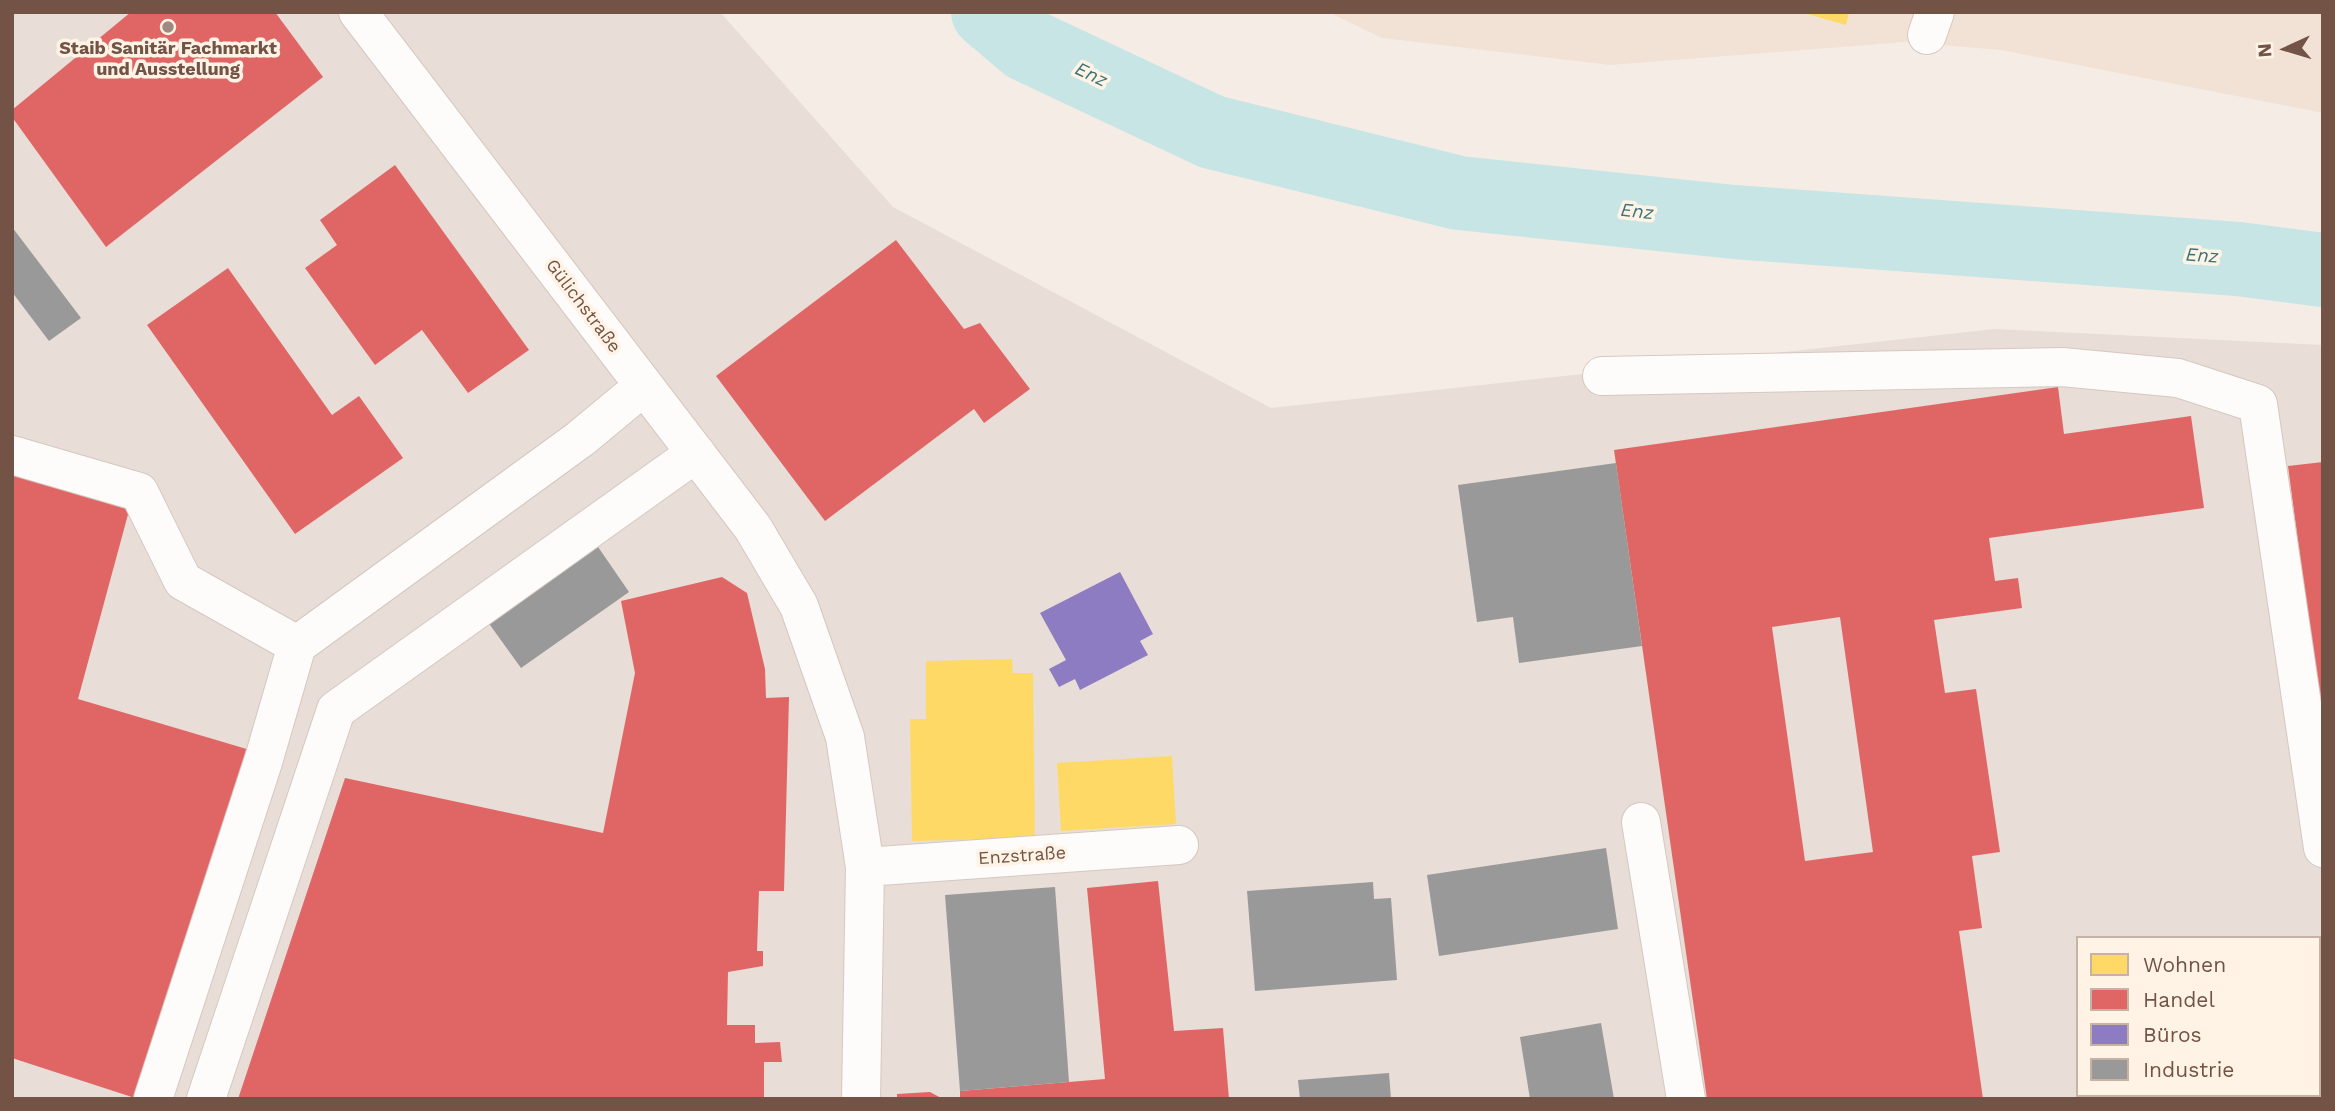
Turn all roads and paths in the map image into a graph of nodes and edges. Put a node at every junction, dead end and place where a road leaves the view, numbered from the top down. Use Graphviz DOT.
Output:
graph roads {
  1 [pos="358,12"];
  2 [pos="1602,376"];
  3 [pos="644,386"];
  4 [pos="696,453"];
  5 [pos="12,455"];
  6 [pos="297,645"];
  7 [pos="1640,822"];
  8 [pos="1179,845"];
  9 [pos="2323,848"];
  10 [pos="865,867"];
  11 [pos="153,1099"];
  12 [pos="206,1099"];
  13 [pos="860,1099"];
  14 [pos="1686,1099"];
  1 -- 3 [label="street, Gülichstraße"];
  2 -- 9 [label="street"];
  3 -- 4 [label="street, Gülichstraße"];
  3 -- 6 [label="street"];
  4 -- 10 [label="street, Gülichstraße"];
  4 -- 12 [label="street"];
  5 -- 6 [label="street"];
  6 -- 11 [label="street"];
  7 -- 14 [label="street"];
  8 -- 10 [label="street, Enzstraße"];
  10 -- 13 [label="street"];
}
